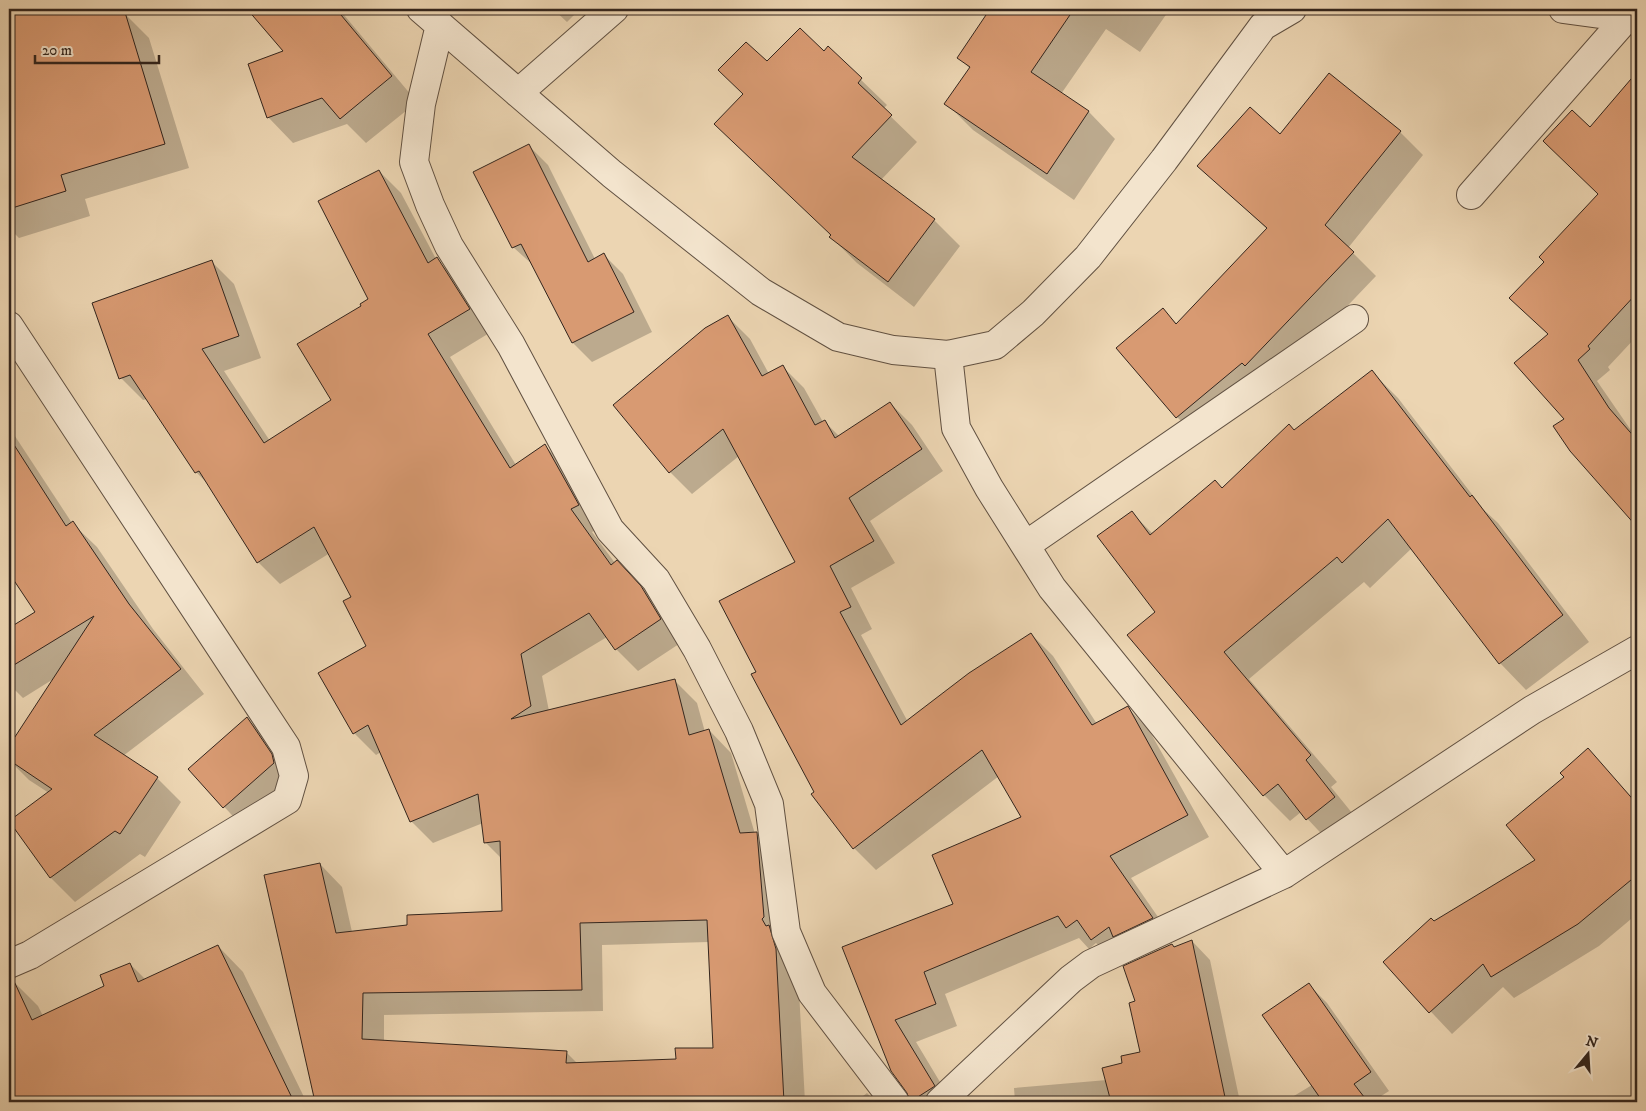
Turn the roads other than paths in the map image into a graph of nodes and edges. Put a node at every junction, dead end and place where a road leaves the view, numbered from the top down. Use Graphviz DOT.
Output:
graph roads {
  1 [pos="614,9"];
  2 [pos="1292,9"];
  3 [pos="1563,9"];
  4 [pos="430,17"];
  5 [pos="1632,18"];
  6 [pos="518,93"];
  7 [pos="1471,195"];
  8 [pos="1354,319"];
  9 [pos="9,326"];
  10 [pos="948,355"];
  11 [pos="1026,546"];
  12 [pos="1637,650"];
  13 [pos="1284,874"];
  14 [pos="9,964"];
  15 [pos="895,1102"];
  16 [pos="940,1102"];
  1 -- 6 [label="street"];
  2 -- 10 [label="street"];
  3 -- 5 [label="street"];
  4 -- 6 [label="street"];
  4 -- 15 [label="street"];
  5 -- 7 [label="street"];
  6 -- 10 [label="street"];
  8 -- 11 [label="street"];
  9 -- 14 [label="street"];
  10 -- 11 [label="street"];
  11 -- 13 [label="street"];
  12 -- 13 [label="street"];
  13 -- 16 [label="street"];
}
